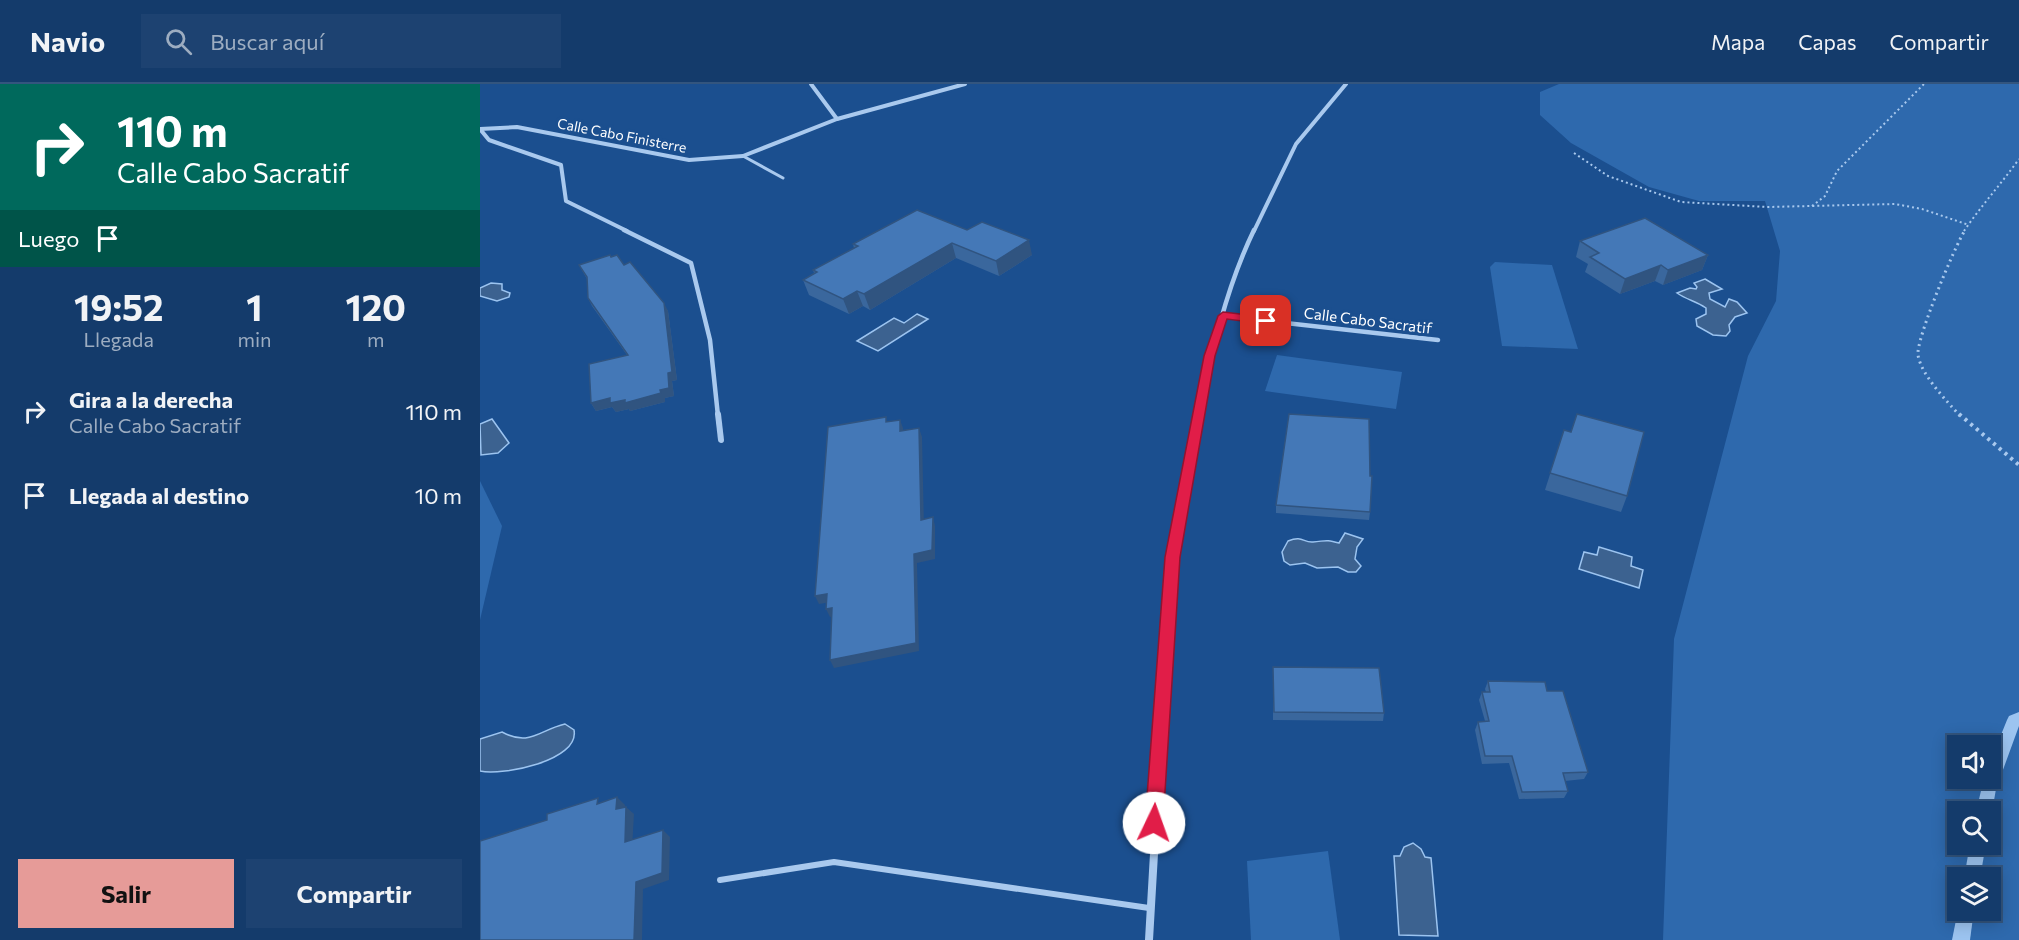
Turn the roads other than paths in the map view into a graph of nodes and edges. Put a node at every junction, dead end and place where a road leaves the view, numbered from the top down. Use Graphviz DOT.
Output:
graph roads {
  1 [pos="811,84"];
  2 [pos="965,84"];
  3 [pos="1346,84"];
  4 [pos="837,119"];
  5 [pos="743,156"];
  6 [pos="783,178"];
  7 [pos="1223,316"];
  8 [pos="1438,340"];
  9 [pos="721,440"];
  10 [pos="720,880"];
  11 [pos="1149,909"];
  12 [pos="1149,940"];
  1 -- 4 [label="street"];
  2 -- 4 [label="street, Calle Cabo Finisterre"];
  3 -- 7 [label="street"];
  4 -- 5 [label="street, Calle Cabo Finisterre"];
  5 -- 6 [label="lane"];
  5 -- 9 [label="street, Calle Cabo Finisterre"];
  7 -- 8 [label="street, Calle Cabo Sacratif"];
  7 -- 11 [label="street"];
  10 -- 11 [label="lane"];
  11 -- 12 [label="street"];
}
